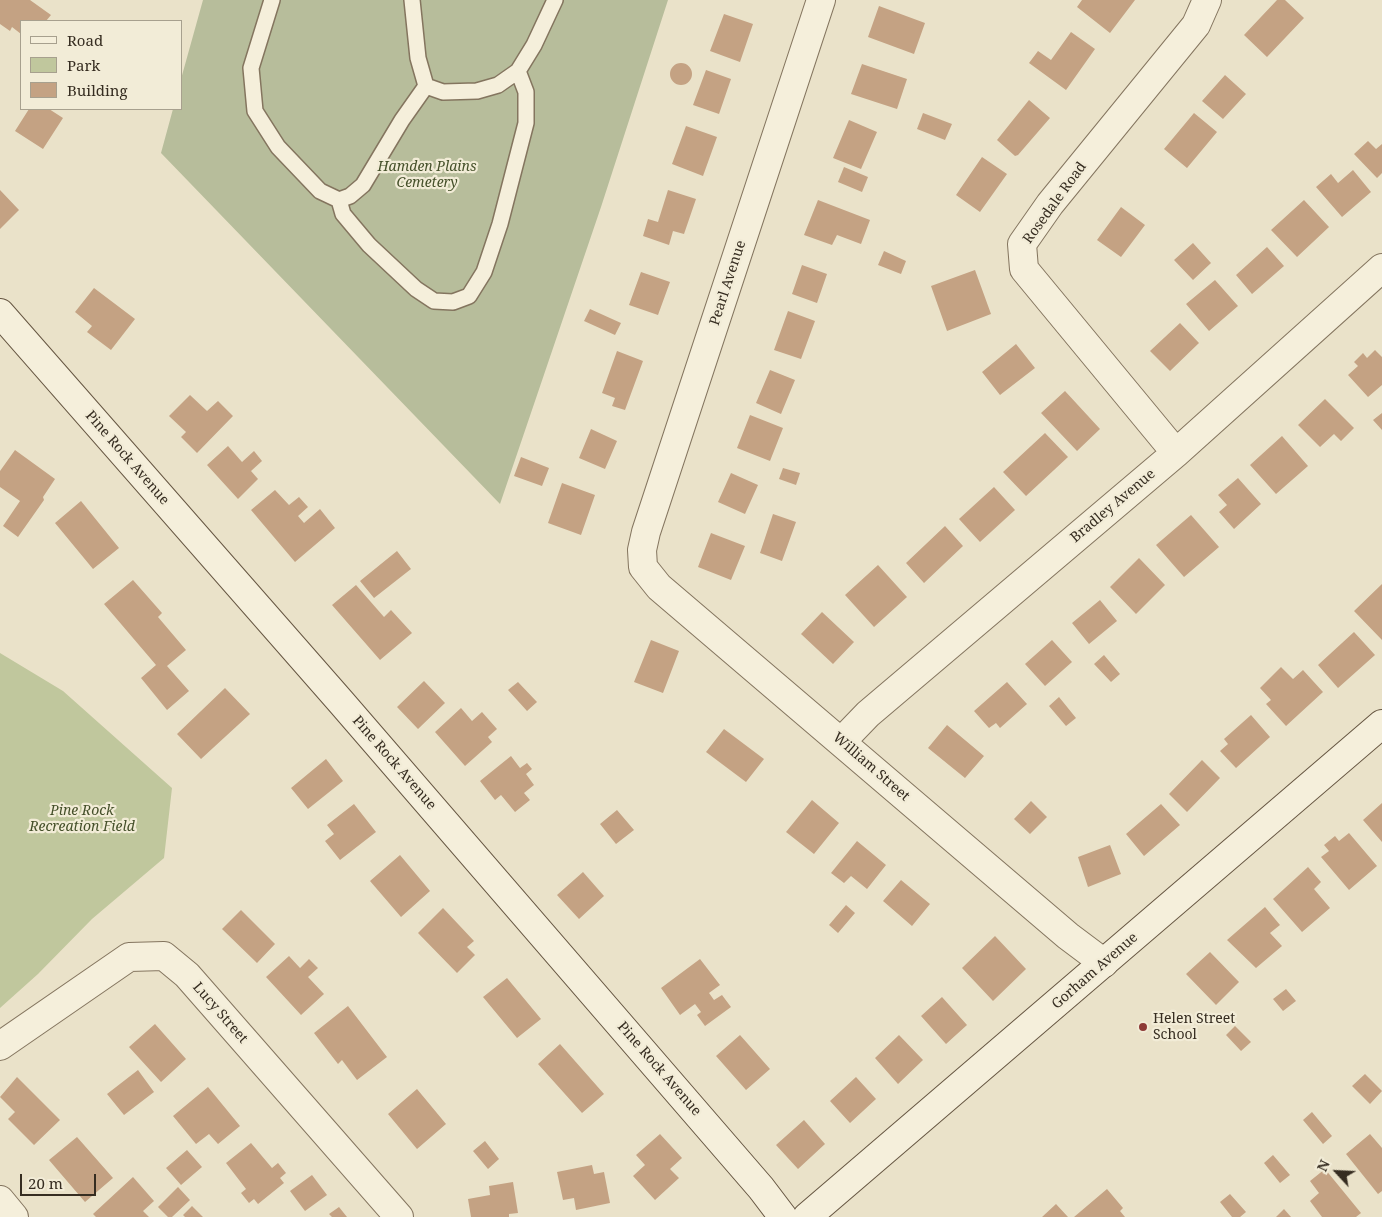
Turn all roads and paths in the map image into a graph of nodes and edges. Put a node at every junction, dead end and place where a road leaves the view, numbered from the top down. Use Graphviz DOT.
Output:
graph roads {
  1 [pos="272,0"];
  2 [pos="412,0"];
  3 [pos="555,0"];
  4 [pos="821,0"];
  5 [pos="1207,0"];
  6 [pos="518,71"];
  7 [pos="426,86"];
  8 [pos="339,200"];
  9 [pos="1382,268"];
  10 [pos="0,313"];
  11 [pos="1176,453"];
  12 [pos="643,567"];
  13 [pos="1382,724"];
  14 [pos="841,742"];
  15 [pos="1104,963"];
  16 [pos="0,1046"];
  17 [pos="0,1200"];
  18 [pos="14,1217"];
  19 [pos="398,1217"];
  20 [pos="783,1217"];
  21 [pos="807,1217"];
  1 -- 8 [label="lane"];
  2 -- 7 [label="lane"];
  3 -- 6 [label="lane"];
  4 -- 12 [label="street, Pearl Avenue"];
  5 -- 11 [label="street, Rosedale Road"];
  6 -- 7 [label="lane"];
  6 -- 8 [label="lane"];
  7 -- 8 [label="lane"];
  9 -- 11 [label="street, Bradley Avenue"];
  10 -- 20 [label="street, Pine Rock Avenue"];
  11 -- 14 [label="street, Bradley Avenue"];
  12 -- 14 [label="street, William Street"];
  13 -- 15 [label="street, Gorham Avenue"];
  14 -- 15 [label="street, William Street"];
  15 -- 21 [label="street, Gorham Avenue"];
  16 -- 19 [label="street, Lucy Street"];
  17 -- 18 [label="street"];
}
